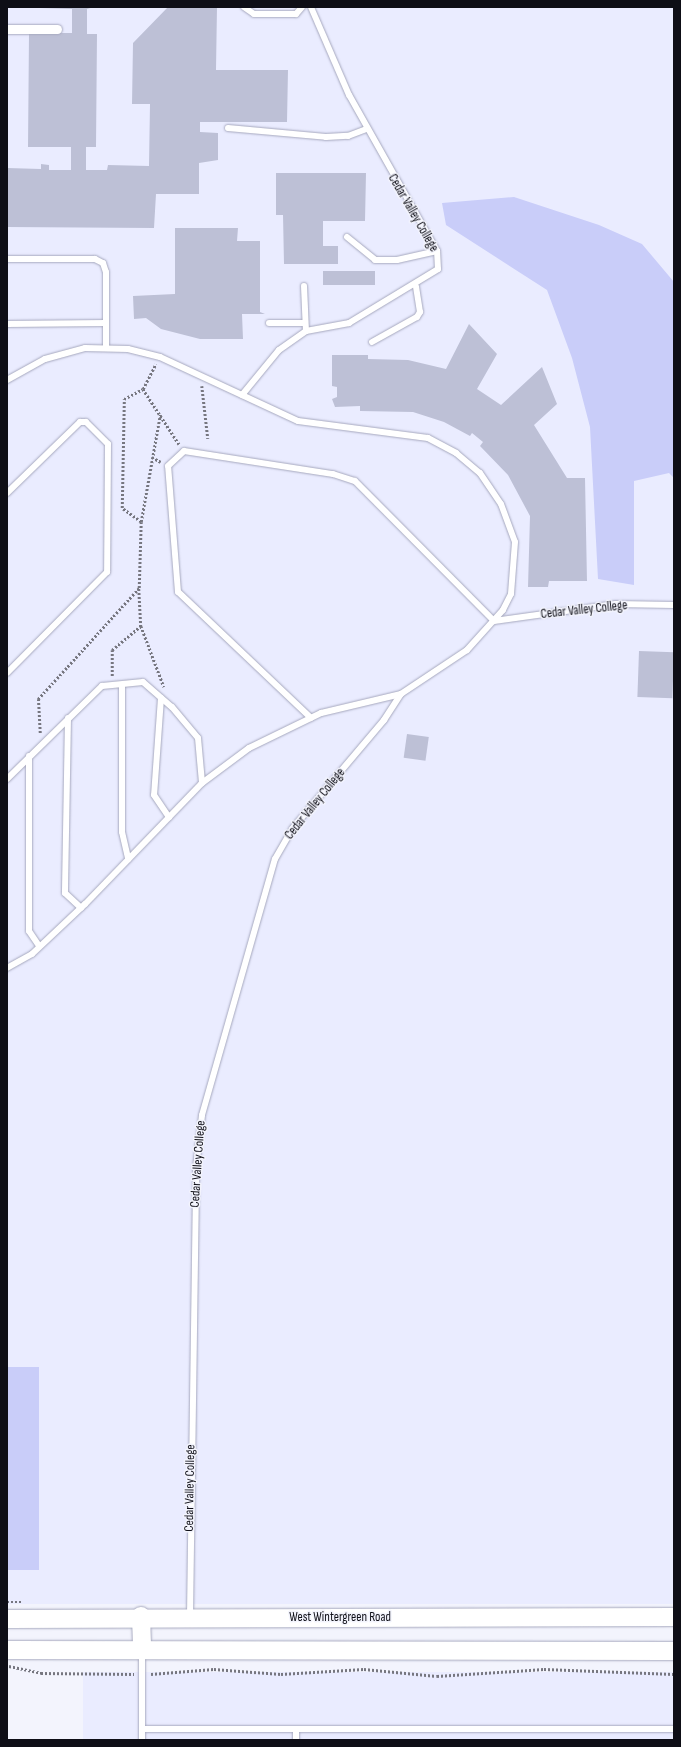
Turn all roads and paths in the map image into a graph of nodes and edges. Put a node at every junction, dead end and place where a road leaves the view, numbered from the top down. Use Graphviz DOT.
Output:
graph roads {
  1 [pos="244,7"];
  2 [pos="302,7"];
  3 [pos="311,7"];
  4 [pos="7,29"];
  5 [pos="57,29"];
  6 [pos="228,128"];
  7 [pos="366,129"];
  8 [pos="347,237"];
  9 [pos="437,251"];
  10 [pos="7,259"];
  11 [pos="304,286"];
  12 [pos="416,286"];
  13 [pos="106,323"];
  14 [pos="270,323"];
  15 [pos="305,323"];
  16 [pos="7,324"];
  17 [pos="306,331"];
  18 [pos="372,342"];
  19 [pos="106,347"];
  20 [pos="201,375"];
  21 [pos="7,380"];
  22 [pos="143,390"];
  23 [pos="242,395"];
  24 [pos="160,415"];
  25 [pos="208,440"];
  26 [pos="184,451"];
  27 [pos="7,493"];
  28 [pos="141,522"];
  29 [pos="139,588"];
  30 [pos="674,605"];
  31 [pos="494,621"];
  32 [pos="141,626"];
  33 [pos="7,673"];
  34 [pos="122,686"];
  35 [pos="112,687"];
  36 [pos="401,694"];
  37 [pos="161,698"];
  38 [pos="172,707"];
  39 [pos="68,718"];
  40 [pos="311,718"];
  41 [pos="29,756"];
  42 [pos="7,779"];
  43 [pos="202,783"];
  44 [pos="169,817"];
  45 [pos="128,859"];
  46 [pos="81,908"];
  47 [pos="40,946"];
  48 [pos="7,968"];
  49 [pos="141,1616"];
  50 [pos="190,1616"];
  51 [pos="674,1617"];
  52 [pos="7,1619"];
  53 [pos="7,1650"];
  54 [pos="142,1650"];
  55 [pos="674,1651"];
  56 [pos="7,1666"];
  57 [pos="142,1674"];
  58 [pos="674,1674"];
  59 [pos="142,1729"];
  60 [pos="296,1729"];
  61 [pos="674,1729"];
  62 [pos="142,1740"];
  63 [pos="296,1740"];
  1 -- 2 [label="lane"];
  3 -- 7 [label="lane, Cedar Valley College"];
  4 -- 5 [label="street"];
  6 -- 7 [label="lane"];
  7 -- 9 [label="lane, Cedar Valley College"];
  8 -- 9 [label="lane"];
  9 -- 12 [label="lane, Cedar Valley College"];
  10 -- 13 [label="lane"];
  11 -- 15 [label="lane"];
  12 -- 17 [label="lane, Cedar Valley College"];
  12 -- 18 [label="lane"];
  13 -- 16 [label="lane"];
  13 -- 19 [label="lane"];
  14 -- 15 [label="lane"];
  15 -- 17 [label="lane"];
  17 -- 23 [label="lane, Cedar Valley College"];
  19 -- 20 [label="lane, Cedar Valley College"];
  19 -- 21 [label="lane, Cedar Valley College"];
  20 -- 23 [label="lane, Cedar Valley College"];
  20 -- 25 [label="path"];
  22 -- 24 [label="path"];
  23 -- 31 [label="lane, Cedar Valley College"];
  24 -- 26 [label="path"];
  24 -- 28 [label="path"];
  26 -- 31 [label="lane"];
  26 -- 40 [label="lane"];
  27 -- 33 [label="lane"];
  29 -- 32 [label="path"];
  30 -- 31 [label="lane, Cedar Valley College"];
  31 -- 36 [label="lane, Cedar Valley College"];
  32 -- 35 [label="path"];
  32 -- 38 [label="path"];
  34 -- 35 [label="lane"];
  34 -- 37 [label="lane"];
  34 -- 45 [label="lane"];
  35 -- 39 [label="lane"];
  36 -- 40 [label="lane, Cedar Valley College"];
  36 -- 50 [label="lane, Cedar Valley College"];
  37 -- 38 [label="lane"];
  37 -- 44 [label="lane"];
  38 -- 43 [label="lane"];
  39 -- 41 [label="lane"];
  39 -- 46 [label="lane"];
  40 -- 43 [label="lane, Cedar Valley College"];
  41 -- 42 [label="lane"];
  41 -- 47 [label="lane"];
  43 -- 44 [label="lane, Cedar Valley College"];
  44 -- 45 [label="lane, Cedar Valley College"];
  45 -- 46 [label="lane, Cedar Valley College"];
  46 -- 47 [label="lane, Cedar Valley College"];
  47 -- 48 [label="lane, Cedar Valley College"];
  49 -- 50 [label="main road, West Wintergreen Road"];
  49 -- 52 [label="main road, West Wintergreen Road"];
  49 -- 54 [label="main road"];
  50 -- 51 [label="main road, West Wintergreen Road"];
  53 -- 54 [label="main road"];
  54 -- 55 [label="main road"];
  54 -- 57 [label="lane"];
  56 -- 57 [label="path"];
  57 -- 58 [label="path"];
  57 -- 59 [label="lane"];
  59 -- 60 [label="lane"];
  59 -- 62 [label="lane"];
  60 -- 61 [label="lane"];
  60 -- 63 [label="lane"];
}
